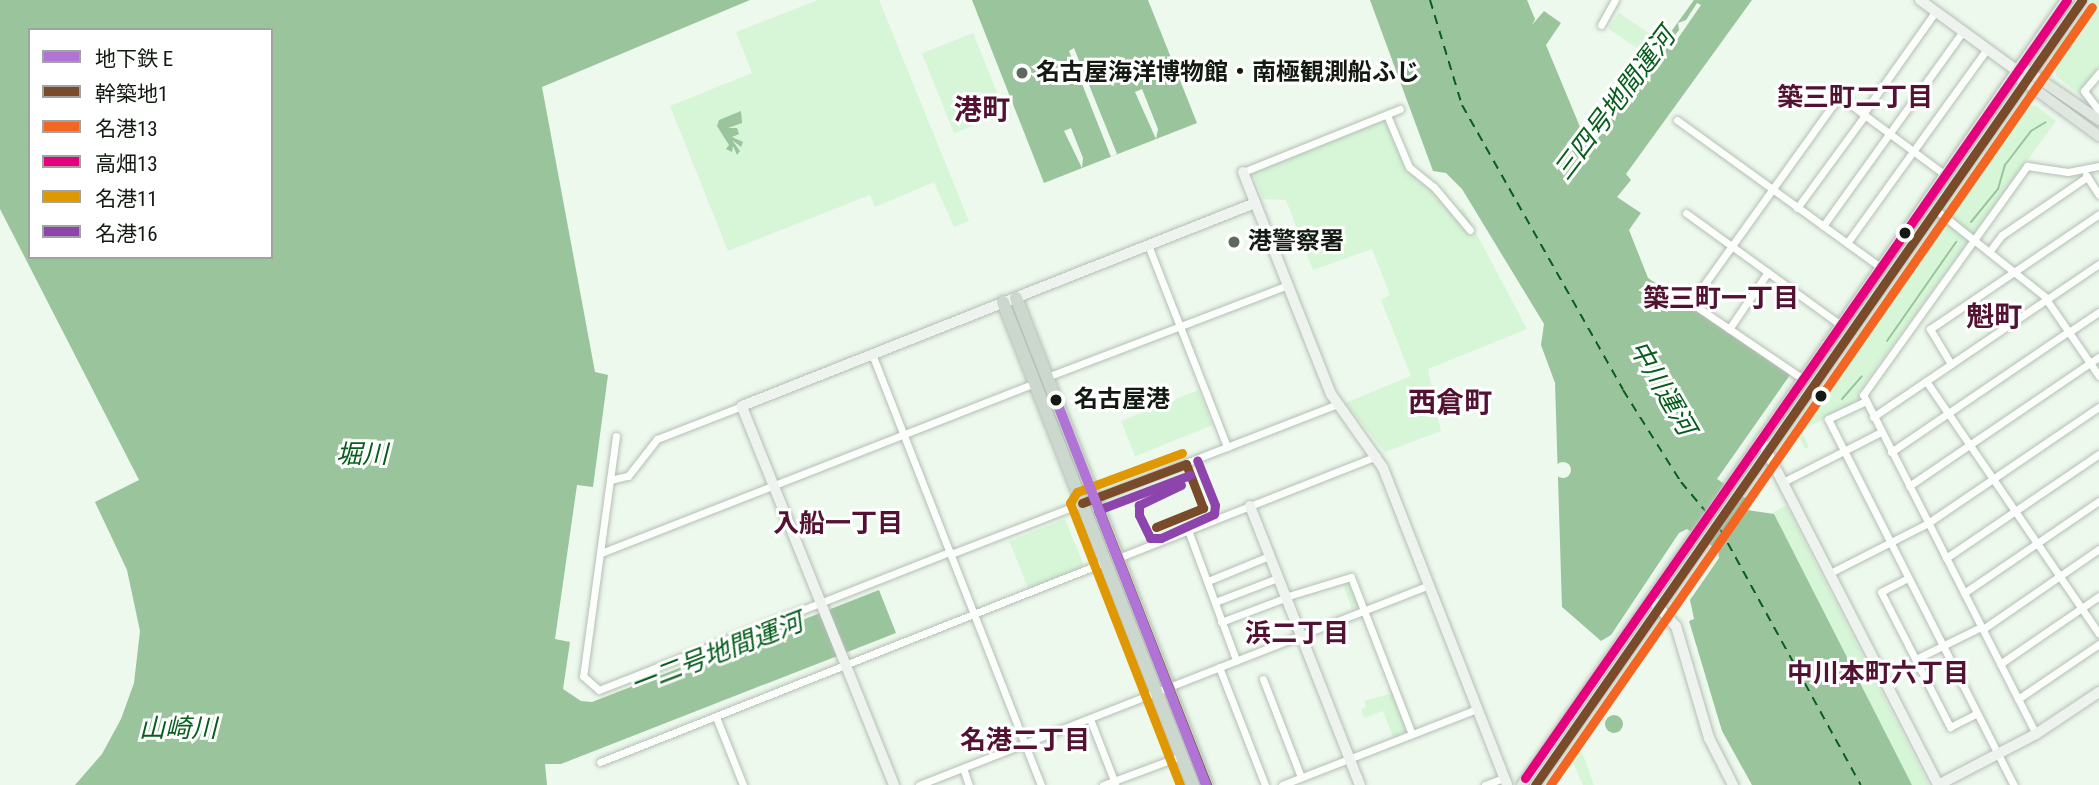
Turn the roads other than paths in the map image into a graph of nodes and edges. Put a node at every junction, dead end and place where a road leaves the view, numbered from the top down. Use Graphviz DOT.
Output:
graph roads {
  1 [pos="1615,0"];
  2 [pos="1920,0"];
  3 [pos="2066,0"];
  4 [pos="2082,0"];
  5 [pos="1936,11"];
  6 [pos="1601,25"];
  7 [pos="1963,31"];
  8 [pos="1987,49"];
  9 [pos="2016,70"];
  10 [pos="2031,70"];
  11 [pos="2099,73"];
  12 [pos="2023,83"];
  13 [pos="1400,109"];
  14 [pos="2099,111"];
  15 [pos="1387,115"];
  16 [pos="1864,115"];
  17 [pos="1677,120"];
  18 [pos="2099,120"];
  19 [pos="1888,133"];
  20 [pos="2099,136"];
  21 [pos="1913,151"];
  22 [pos="2099,166"];
  23 [pos="1243,172"];
  24 [pos="1944,174"];
  25 [pos="2085,174"];
  26 [pos="1772,190"];
  27 [pos="2099,195"];
  28 [pos="1255,203"];
  29 [pos="1797,208"];
  30 [pos="1936,210"];
  31 [pos="1686,213"];
  32 [pos="2099,214"];
  33 [pos="1822,226"];
  34 [pos="1470,230"];
  35 [pos="1974,240"];
  36 [pos="1847,243"];
  37 [pos="1148,246"];
  38 [pos="1732,246"];
  39 [pos="1989,252"];
  40 [pos="2099,264"];
  41 [pos="1880,267"];
  42 [pos="1768,272"];
  43 [pos="2015,272"];
  44 [pos="1288,285"];
  45 [pos="2047,299"];
  46 [pos="1010,300"];
  47 [pos="2099,312"];
  48 [pos="1916,321"];
  49 [pos="1841,325"];
  50 [pos="1180,326"];
  51 [pos="1729,329"];
  52 [pos="1930,330"];
  53 [pos="2069,332"];
  54 [pos="872,355"];
  55 [pos="2099,357"];
  56 [pos="2090,363"];
  57 [pos="1951,365"];
  58 [pos="2099,376"];
  59 [pos="1048,377"];
  60 [pos="1803,379"];
  61 [pos="1926,381"];
  62 [pos="1035,383"];
  63 [pos="1866,401"];
  64 [pos="1337,404"];
  65 [pos="742,406"];
  66 [pos="2099,407"];
  67 [pos="1948,413"];
  68 [pos="1873,417"];
  69 [pos="1881,432"];
  70 [pos="904,435"];
  71 [pos="615,436"];
  72 [pos="1761,440"];
  73 [pos="1970,445"];
  74 [pos="1227,447"];
  75 [pos="1769,451"];
  76 [pos="1844,451"];
  77 [pos="1891,452"];
  78 [pos="2099,454"];
  79 [pos="1377,456"];
  80 [pos="1993,479"];
  81 [pos="610,480"];
  82 [pos="1783,482"];
  83 [pos="775,486"];
  84 [pos="1909,486"];
  85 [pos="1096,499"];
  86 [pos="2099,501"];
  87 [pos="1082,503"];
  88 [pos="1250,506"];
  89 [pos="2015,511"];
  90 [pos="1928,523"];
  91 [pos="1188,530"];
  92 [pos="1890,542"];
  93 [pos="2037,543"];
  94 [pos="2099,550"];
  95 [pos="601,553"];
  96 [pos="950,553"];
  97 [pos="1269,556"];
  98 [pos="1946,558"];
  99 [pos="1112,560"];
  100 [pos="1830,573"];
  101 [pos="2060,576"];
  102 [pos="1278,578"];
  103 [pos="1909,578"];
  104 [pos="1208,581"];
  105 [pos="1429,585"];
  106 [pos="1964,593"];
  107 [pos="2099,596"];
  108 [pos="1285,597"];
  109 [pos="1649,598"];
  110 [pos="1215,602"];
  111 [pos="823,605"];
  112 [pos="1659,606"];
  113 [pos="2081,608"];
  114 [pos="1364,610"];
  115 [pos="974,614"];
  116 [pos="1221,622"];
  117 [pos="1982,628"];
  118 [pos="2099,634"];
  119 [pos="1300,635"];
  120 [pos="2099,644"];
  121 [pos="1943,646"];
  122 [pos="1236,660"];
  123 [pos="1916,660"];
  124 [pos="846,662"];
  125 [pos="2000,664"];
  126 [pos="1219,667"];
  127 [pos="1263,679"];
  128 [pos="1162,690"];
  129 [pos="2099,692"];
  130 [pos="2018,699"];
  131 [pos="1477,709"];
  132 [pos="1582,709"];
  133 [pos="1977,713"];
  134 [pos="716,717"];
  135 [pos="1090,719"];
  136 [pos="1412,734"];
  137 [pos="2036,734"];
  138 [pos="1024,744"];
  139 [pos="1998,754"];
  140 [pos="1181,756"];
  141 [pos="1349,759"];
  142 [pos="600,762"];
  143 [pos="963,768"];
  144 [pos="1301,778"];
  145 [pos="1505,781"];
  146 [pos="1115,783"];
  147 [pos="743,785"];
  148 [pos="894,785"];
  149 [pos="919,785"];
  150 [pos="969,785"];
  151 [pos="1041,785"];
  152 [pos="1102,785"];
  153 [pos="1192,785"];
  154 [pos="1207,785"];
  155 [pos="1265,785"];
  156 [pos="1282,785"];
  157 [pos="1360,785"];
  158 [pos="1485,785"];
  159 [pos="1522,785"];
  160 [pos="1535,785"];
  161 [pos="1733,785"];
  162 [pos="1938,785"];
  163 [pos="2014,785"];
  1 -- 6 [label="street"];
  2 -- 5 [label="street"];
  3 -- 9 [label="main road"];
  4 -- 10 [label="main road"];
  5 -- 7 [label="street"];
  5 -- 16 [label="street"];
  7 -- 8 [label="street"];
  7 -- 19 [label="street"];
  8 -- 9 [label="street"];
  8 -- 21 [label="street"];
  9 -- 10 [label="main road"];
  9 -- 12 [label="main road"];
  9 -- 24 [label="main road"];
  10 -- 12 [label="main road"];
  10 -- 18 [label="main road"];
  11 -- 14 [label="street"];
  12 -- 20 [label="main road"];
  12 -- 30 [label="main road"];
  13 -- 15 [label="street"];
  15 -- 23 [label="street"];
  15 -- 34 [label="street"];
  16 -- 19 [label="street"];
  16 -- 26 [label="street"];
  16 -- 29 [label="street"];
  17 -- 26 [label="street"];
  19 -- 21 [label="street"];
  19 -- 33 [label="street"];
  21 -- 24 [label="street"];
  21 -- 36 [label="street"];
  22 -- 25 [label="street"];
  23 -- 28 [label="street"];
  24 -- 41 [label="main road"];
  25 -- 27 [label="street"];
  25 -- 35 [label="street"];
  25 -- 39 [label="street"];
  26 -- 29 [label="street"];
  26 -- 38 [label="street"];
  28 -- 37 [label="street"];
  28 -- 44 [label="street"];
  29 -- 33 [label="street"];
  30 -- 35 [label="street"];
  30 -- 75 [label="main road"];
  31 -- 38 [label="street"];
  32 -- 43 [label="street"];
  33 -- 36 [label="street"];
  35 -- 39 [label="street"];
  35 -- 48 [label="street"];
  36 -- 41 [label="street"];
  37 -- 46 [label="street"];
  37 -- 50 [label="street"];
  38 -- 42 [label="street"];
  38 -- 51 [label="street"];
  39 -- 43 [label="street"];
  40 -- 45 [label="street"];
  41 -- 49 [label="main road"];
  42 -- 49 [label="street"];
  42 -- 51 [label="street"];
  43 -- 45 [label="street"];
  43 -- 52 [label="street"];
  44 -- 50 [label="street"];
  44 -- 64 [label="street"];
  45 -- 53 [label="street"];
  45 -- 57 [label="street"];
  46 -- 54 [label="street"];
  46 -- 59 [label="highway"];
  46 -- 62 [label="highway"];
  47 -- 53 [label="street"];
  48 -- 52 [label="street"];
  48 -- 63 [label="street"];
  49 -- 60 [label="main road"];
  50 -- 59 [label="street"];
  50 -- 74 [label="street"];
  51 -- 60 [label="street"];
  52 -- 57 [label="street"];
  53 -- 56 [label="street"];
  53 -- 67 [label="street"];
  54 -- 65 [label="street"];
  54 -- 70 [label="street"];
  55 -- 56 [label="street"];
  56 -- 58 [label="street"];
  56 -- 73 [label="street"];
  57 -- 61 [label="street"];
  59 -- 85 [label="highway"];
  60 -- 72 [label="main road"];
  61 -- 67 [label="street"];
  61 -- 68 [label="street"];
  62 -- 70 [label="street"];
  62 -- 87 [label="highway"];
  63 -- 68 [label="street"];
  63 -- 76 [label="street"];
  64 -- 74 [label="street"];
  64 -- 79 [label="street"];
  65 -- 81 [label="street"];
  65 -- 83 [label="street"];
  66 -- 80 [label="street"];
  67 -- 73 [label="street"];
  67 -- 77 [label="street"];
  68 -- 69 [label="street"];
  69 -- 76 [label="street"];
  69 -- 77 [label="street"];
  70 -- 83 [label="street"];
  70 -- 96 [label="street"];
  71 -- 81 [label="street"];
  72 -- 75 [label="street"];
  72 -- 109 [label="main road"];
  73 -- 80 [label="street"];
  73 -- 84 [label="street"];
  74 -- 85 [label="street"];
  75 -- 82 [label="street"];
  75 -- 112 [label="main road"];
  76 -- 82 [label="street"];
  76 -- 92 [label="street"];
  77 -- 84 [label="street"];
  78 -- 89 [label="street"];
  79 -- 88 [label="street"];
  79 -- 105 [label="street"];
  80 -- 89 [label="street"];
  80 -- 90 [label="street"];
  81 -- 95 [label="street"];
  82 -- 100 [label="street"];
  83 -- 95 [label="street"];
  83 -- 111 [label="street"];
  84 -- 90 [label="street"];
  85 -- 87 [label="street"];
  85 -- 99 [label="highway"];
  86 -- 93 [label="street"];
  87 -- 96 [label="street"];
  87 -- 99 [label="highway"];
  88 -- 91 [label="street"];
  88 -- 97 [label="street"];
  89 -- 93 [label="street"];
  89 -- 98 [label="street"];
  90 -- 92 [label="street"];
  90 -- 98 [label="street"];
  91 -- 99 [label="street"];
  91 -- 104 [label="street"];
  92 -- 100 [label="street"];
  92 -- 103 [label="street"];
  93 -- 101 [label="street"];
  93 -- 106 [label="street"];
  94 -- 101 [label="street"];
  95 -- 111 [label="street"];
  96 -- 111 [label="street"];
  96 -- 115 [label="street"];
  97 -- 102 [label="street"];
  97 -- 104 [label="street"];
  98 -- 106 [label="street"];
  99 -- 115 [label="street"];
  99 -- 128 [label="highway"];
  100 -- 162 [label="street"];
  101 -- 113 [label="street"];
  101 -- 117 [label="street"];
  102 -- 108 [label="street"];
  102 -- 110 [label="street"];
  103 -- 121 [label="street"];
  103 -- 123 [label="street"];
  104 -- 110 [label="street"];
  105 -- 114 [label="street"];
  105 -- 131 [label="street"];
  106 -- 117 [label="street"];
  107 -- 113 [label="street"];
  108 -- 114 [label="street"];
  108 -- 116 [label="street"];
  108 -- 119 [label="street"];
  109 -- 112 [label="street"];
  109 -- 132 [label="main road"];
  110 -- 116 [label="street"];
  111 -- 124 [label="street"];
  112 -- 132 [label="main road"];
  112 -- 161 [label="street"];
  113 -- 118 [label="street"];
  113 -- 125 [label="street"];
  114 -- 119 [label="street"];
  114 -- 136 [label="street"];
  115 -- 124 [label="street"];
  115 -- 138 [label="street"];
  116 -- 122 [label="street"];
  117 -- 121 [label="street"];
  117 -- 125 [label="street"];
  119 -- 122 [label="street"];
  119 -- 141 [label="street"];
  120 -- 130 [label="street"];
  121 -- 123 [label="street"];
  121 -- 133 [label="street"];
  122 -- 126 [label="street"];
  123 -- 133 [label="street"];
  124 -- 134 [label="street"];
  124 -- 148 [label="street"];
  125 -- 130 [label="street"];
  126 -- 128 [label="street"];
  126 -- 155 [label="street"];
  127 -- 144 [label="street"];
  128 -- 135 [label="street"];
  128 -- 140 [label="highway"];
  128 -- 154 [label="highway"];
  129 -- 137 [label="street"];
  130 -- 137 [label="street"];
  131 -- 136 [label="street"];
  131 -- 145 [label="street"];
  132 -- 159 [label="main road"];
  132 -- 160 [label="main road"];
  133 -- 139 [label="street"];
  134 -- 142 [label="street"];
  134 -- 147 [label="street"];
  135 -- 138 [label="street"];
  135 -- 146 [label="street"];
  136 -- 141 [label="street"];
  137 -- 139 [label="street"];
  138 -- 143 [label="street"];
  138 -- 151 [label="street"];
  139 -- 162 [label="street"];
  139 -- 163 [label="street"];
  140 -- 146 [label="street"];
  140 -- 153 [label="highway"];
  141 -- 144 [label="street"];
  141 -- 157 [label="street"];
  143 -- 149 [label="street"];
  143 -- 150 [label="street"];
  144 -- 156 [label="street"];
  145 -- 158 [label="street"];
  146 -- 152 [label="street"];
}
